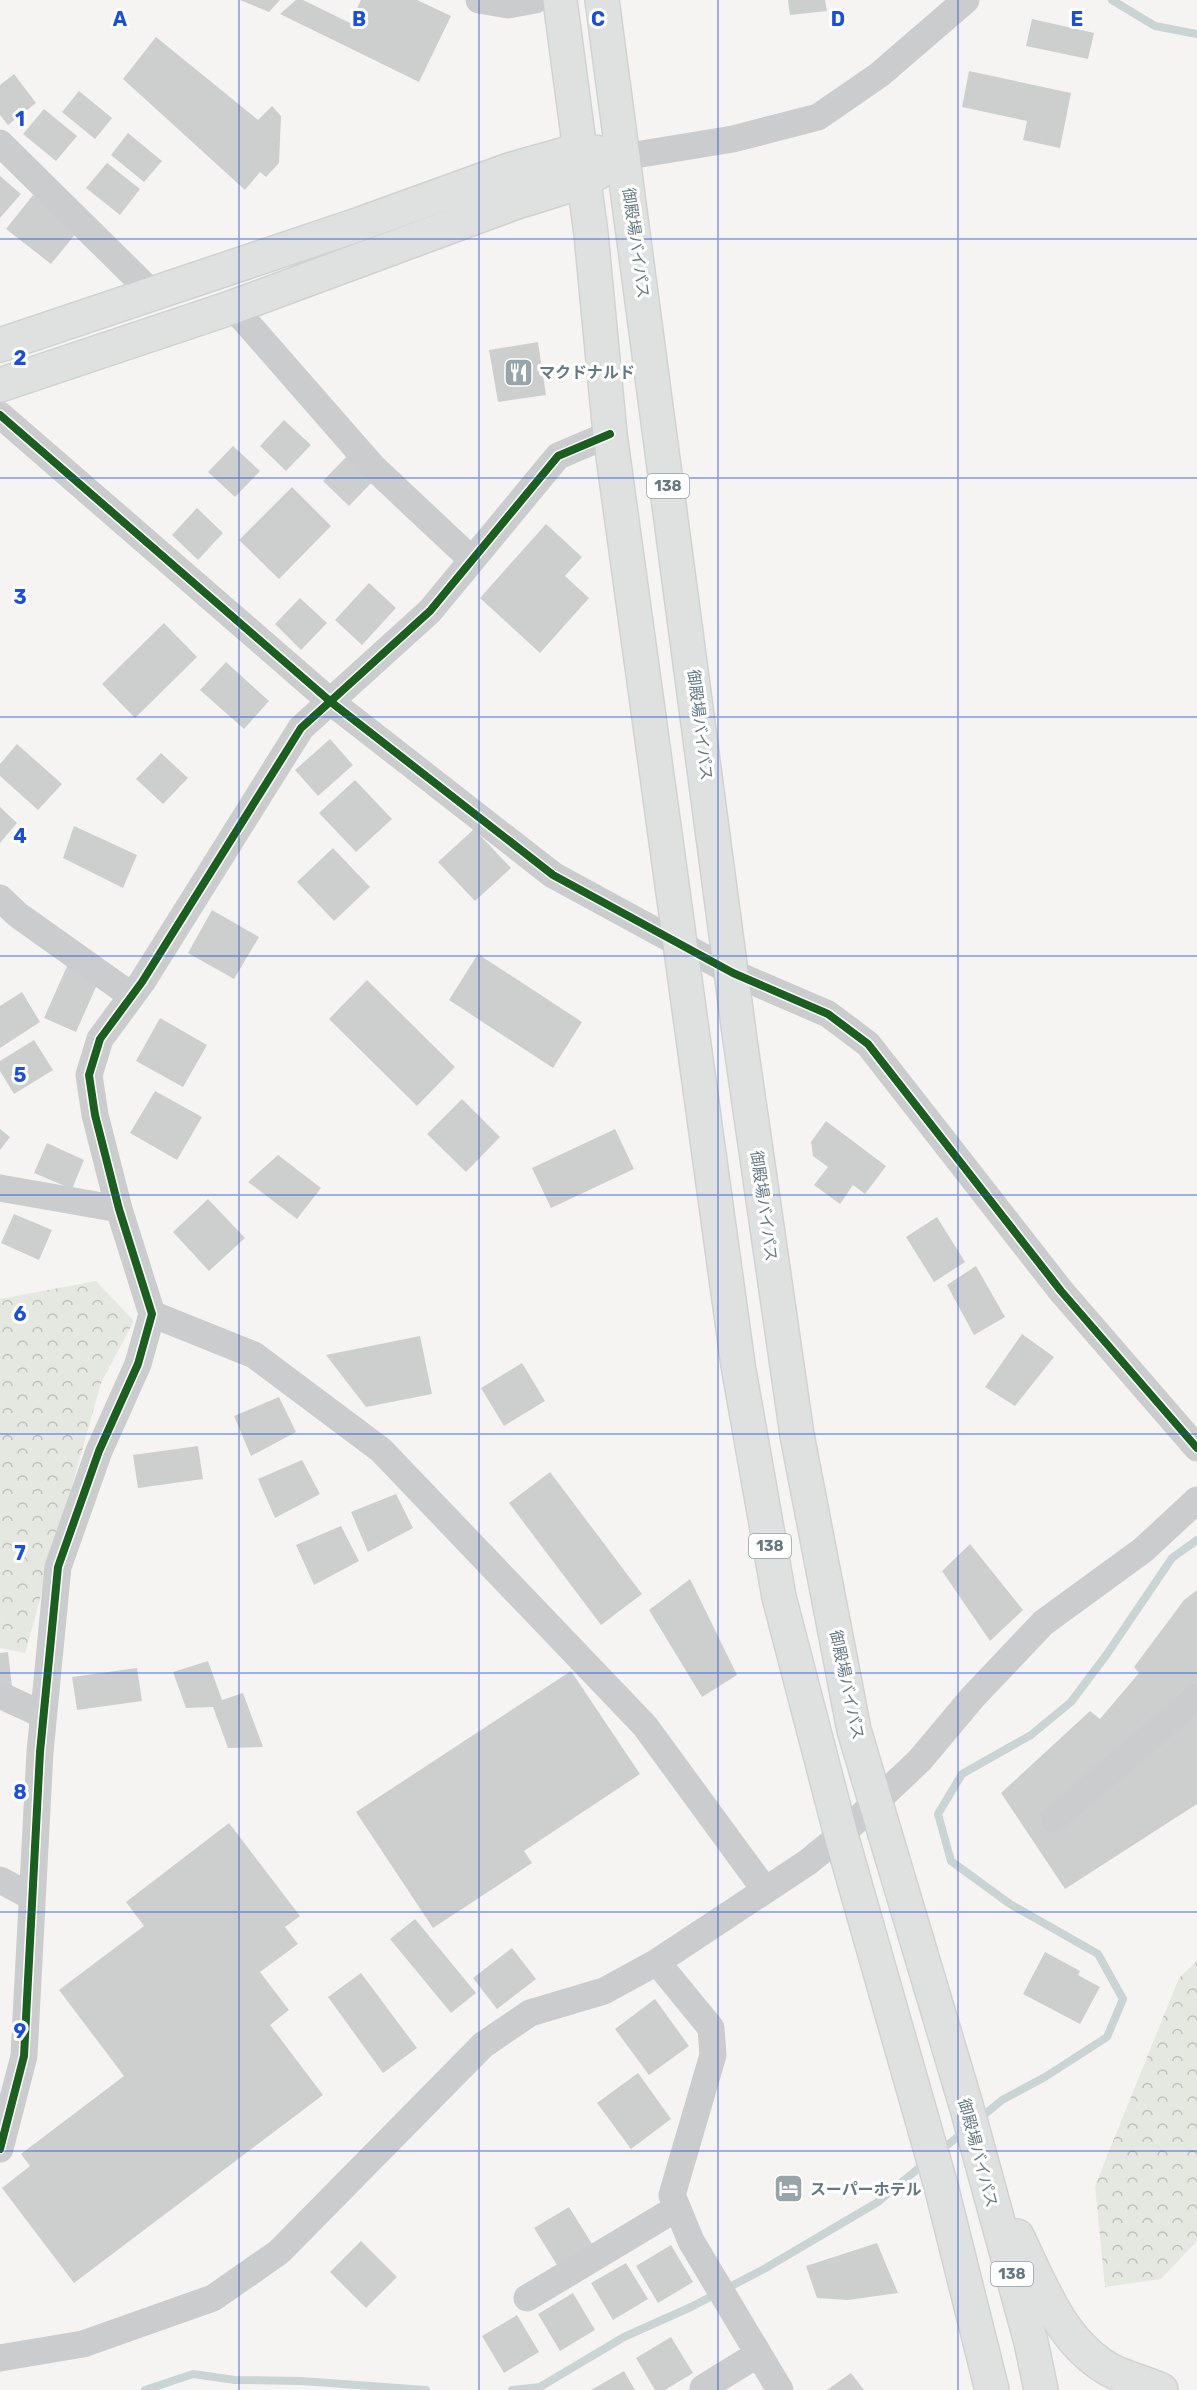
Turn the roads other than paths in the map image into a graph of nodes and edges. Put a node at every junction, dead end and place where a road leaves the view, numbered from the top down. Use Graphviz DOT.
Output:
graph roads {
  1 [pos="479,0"];
  2 [pos="535,0"];
  3 [pos="561,0"];
  4 [pos="602,0"];
  5 [pos="966,0"];
  6 [pos="0,143"];
  7 [pos="579,150"];
  8 [pos="623,157"];
  9 [pos="584,181"];
  10 [pos="153,294"];
  11 [pos="233,307"];
  12 [pos="0,345"];
  13 [pos="0,385"];
  14 [pos="0,416"];
  15 [pos="610,434"];
  16 [pos="472,560"];
  17 [pos="331,702"];
  18 [pos="0,898"];
  19 [pos="680,943"];
  20 [pos="732,973"];
  21 [pos="132,996"];
  22 [pos="0,1188"];
  23 [pos="119,1209"];
  24 [pos="152,1314"];
  25 [pos="1197,1448"];
  26 [pos="1197,1500"];
  27 [pos="0,1695"];
  28 [pos="1197,1697"];
  29 [pos="43,1715"];
  30 [pos="876,1801"];
  31 [pos="1054,1819"];
  32 [pos="841,1835"];
  33 [pos="0,1880"];
  34 [pos="765,1890"];
  35 [pos="32,1897"];
  36 [pos="657,1962"];
  37 [pos="10,2068"];
  38 [pos="0,2149"];
  39 [pos="979,2159"];
  40 [pos="677,2208"];
  41 [pos="527,2298"];
  42 [pos="758,2354"];
  43 [pos="0,2358"];
  44 [pos="702,2388"];
  45 [pos="780,2390"];
  46 [pos="992,2390"];
  47 [pos="1041,2390"];
  48 [pos="1161,2390"];
  1 -- 2 [label="street"];
  3 -- 7 [label="main road, 138"];
  4 -- 8 [label="main road, 御殿場バイパス / 138"];
  5 -- 8 [label="street"];
  6 -- 10 [label="street"];
  7 -- 8 [label="main road"];
  7 -- 9 [label="main road, 138"];
  7 -- 10 [label="main road"];
  8 -- 9 [label="main road"];
  8 -- 20 [label="main road, 御殿場バイパス / 138"];
  9 -- 11 [label="main road"];
  9 -- 15 [label="main road, 138"];
  10 -- 12 [label="main road"];
  11 -- 13 [label="main road"];
  11 -- 16 [label="street"];
  14 -- 17 [label="street"];
  15 -- 16 [label="street"];
  15 -- 19 [label="main road, 138"];
  16 -- 17 [label="street"];
  17 -- 19 [label="street"];
  17 -- 21 [label="street"];
  18 -- 21 [label="street"];
  19 -- 20 [label="street"];
  19 -- 32 [label="main road, 138"];
  20 -- 25 [label="street"];
  20 -- 30 [label="main road, 御殿場バイパス / 138"];
  21 -- 23 [label="street"];
  22 -- 23 [label="street"];
  23 -- 24 [label="street"];
  24 -- 29 [label="street"];
  24 -- 34 [label="street"];
  26 -- 30 [label="street"];
  27 -- 29 [label="street"];
  28 -- 31 [label="street"];
  29 -- 35 [label="street"];
  30 -- 32 [label="street"];
  30 -- 39 [label="main road, 御殿場バイパス / 138"];
  32 -- 34 [label="street"];
  32 -- 46 [label="main road, 138"];
  33 -- 35 [label="street"];
  34 -- 36 [label="street"];
  35 -- 37 [label="street"];
  36 -- 40 [label="street"];
  36 -- 43 [label="street"];
  37 -- 38 [label="street"];
  39 -- 47 [label="main road, 御殿場バイパス / 138"];
  39 -- 48 [label="main road"];
  40 -- 41 [label="street"];
  40 -- 42 [label="street"];
  42 -- 44 [label="street"];
  42 -- 45 [label="street"];
}
